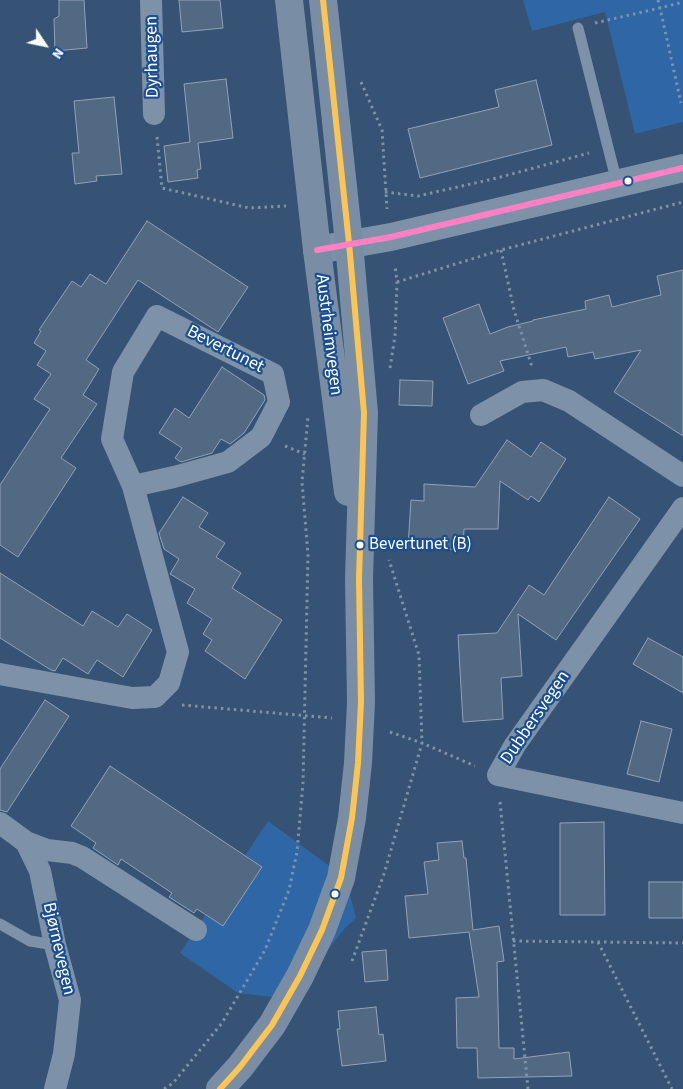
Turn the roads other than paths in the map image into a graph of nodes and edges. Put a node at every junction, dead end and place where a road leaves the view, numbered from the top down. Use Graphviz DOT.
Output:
graph roads {
  1 [pos="151,0"];
  2 [pos="289,0"];
  3 [pos="323,0"];
  4 [pos="578,28"];
  5 [pos="154,114"];
  6 [pos="683,168"];
  7 [pos="617,184"];
  8 [pos="349,243"];
  9 [pos="317,250"];
  10 [pos="481,415"];
  11 [pos="683,476"];
  12 [pos="133,486"];
  13 [pos="683,508"];
  14 [pos="359,579"];
  15 [pos="0,674"];
  16 [pos="683,813"];
  17 [pos="0,823"];
  18 [pos="26,842"];
  19 [pos="0,924"];
  20 [pos="196,930"];
  21 [pos="55,945"];
  22 [pos="55,1089"];
  23 [pos="220,1089"];
  1 -- 5 [label="street, Dyrhaugen"];
  2 -- 9 [label="main road, Austrheimvegen"];
  3 -- 8 [label="main road, Austrheimvegen"];
  4 -- 7 [label="lane"];
  6 -- 7 [label="street"];
  7 -- 8 [label="street"];
  8 -- 9 [label="street"];
  8 -- 14 [label="main road, Austrheimvegen"];
  9 -- 14 [label="main road, Austrheimvegen"];
  10 -- 11 [label="street"];
  12 -- 12 [label="street, Bevertunet"];
  12 -- 15 [label="street, Bevertunet"];
  13 -- 16 [label="street, Dubbersvegen"];
  14 -- 23 [label="main road, Austrheimvegen"];
  17 -- 18 [label="street, Bjørnevegen"];
  18 -- 20 [label="street, Bjørnevegen"];
  18 -- 21 [label="street, Bjørnevegen"];
  19 -- 21 [label="lane"];
  21 -- 22 [label="street, Bjørnevegen"];
}
